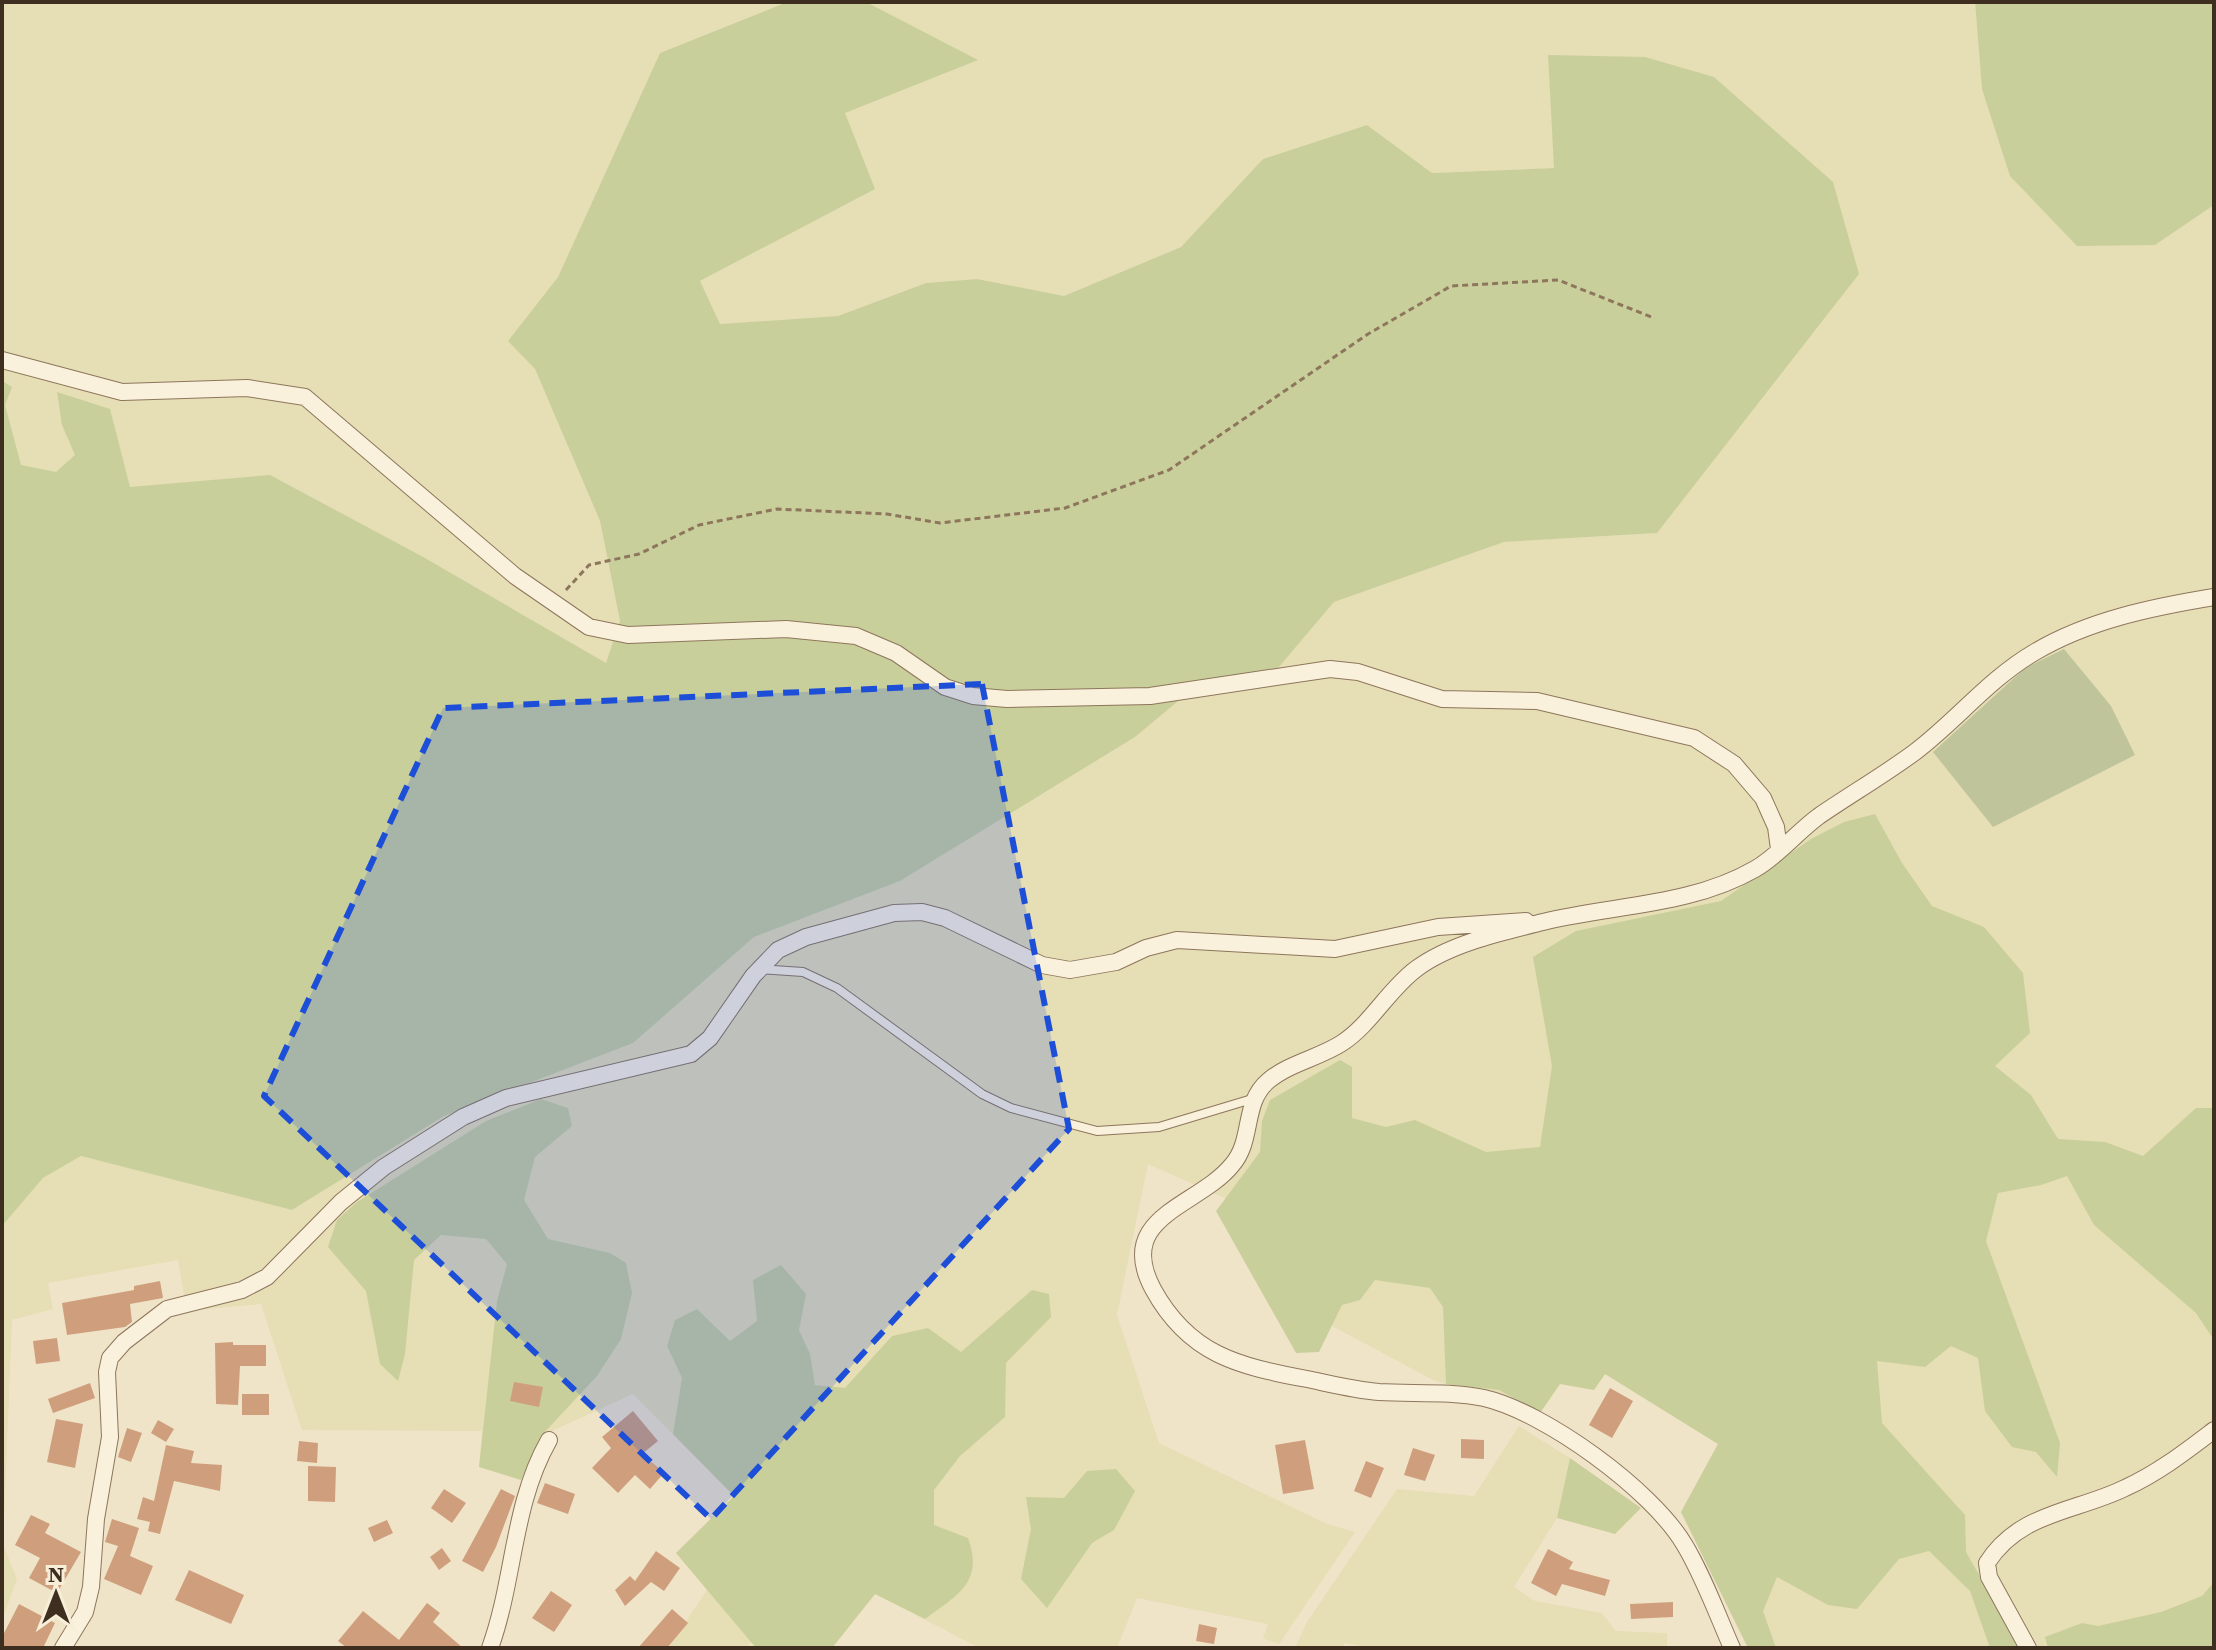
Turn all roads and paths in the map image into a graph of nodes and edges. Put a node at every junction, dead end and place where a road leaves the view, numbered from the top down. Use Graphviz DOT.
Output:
graph roads {
  1 [pos="1654,318"];
  2 [pos="2,360"];
  3 [pos="2214,597"];
  4 [pos="556,607"];
  5 [pos="1779,849"];
  6 [pos="1540,923"];
  7 [pos="759,969"];
  8 [pos="1252,1099"];
  9 [pos="2214,1430"];
  10 [pos="549,1440"];
  11 [pos="63,1648"];
  12 [pos="490,1648"];
  13 [pos="1732,1648"];
  14 [pos="2028,1648"];
  1 -- 4 [label="path"];
  2 -- 4 [label="street"];
  3 -- 5 [label="street"];
  4 -- 5 [label="street"];
  5 -- 6 [label="street"];
  6 -- 7 [label="street"];
  6 -- 8 [label="street"];
  7 -- 8 [label="lane"];
  7 -- 11 [label="street"];
  8 -- 13 [label="street"];
  9 -- 14 [label="street"];
  10 -- 12 [label="street"];
}
